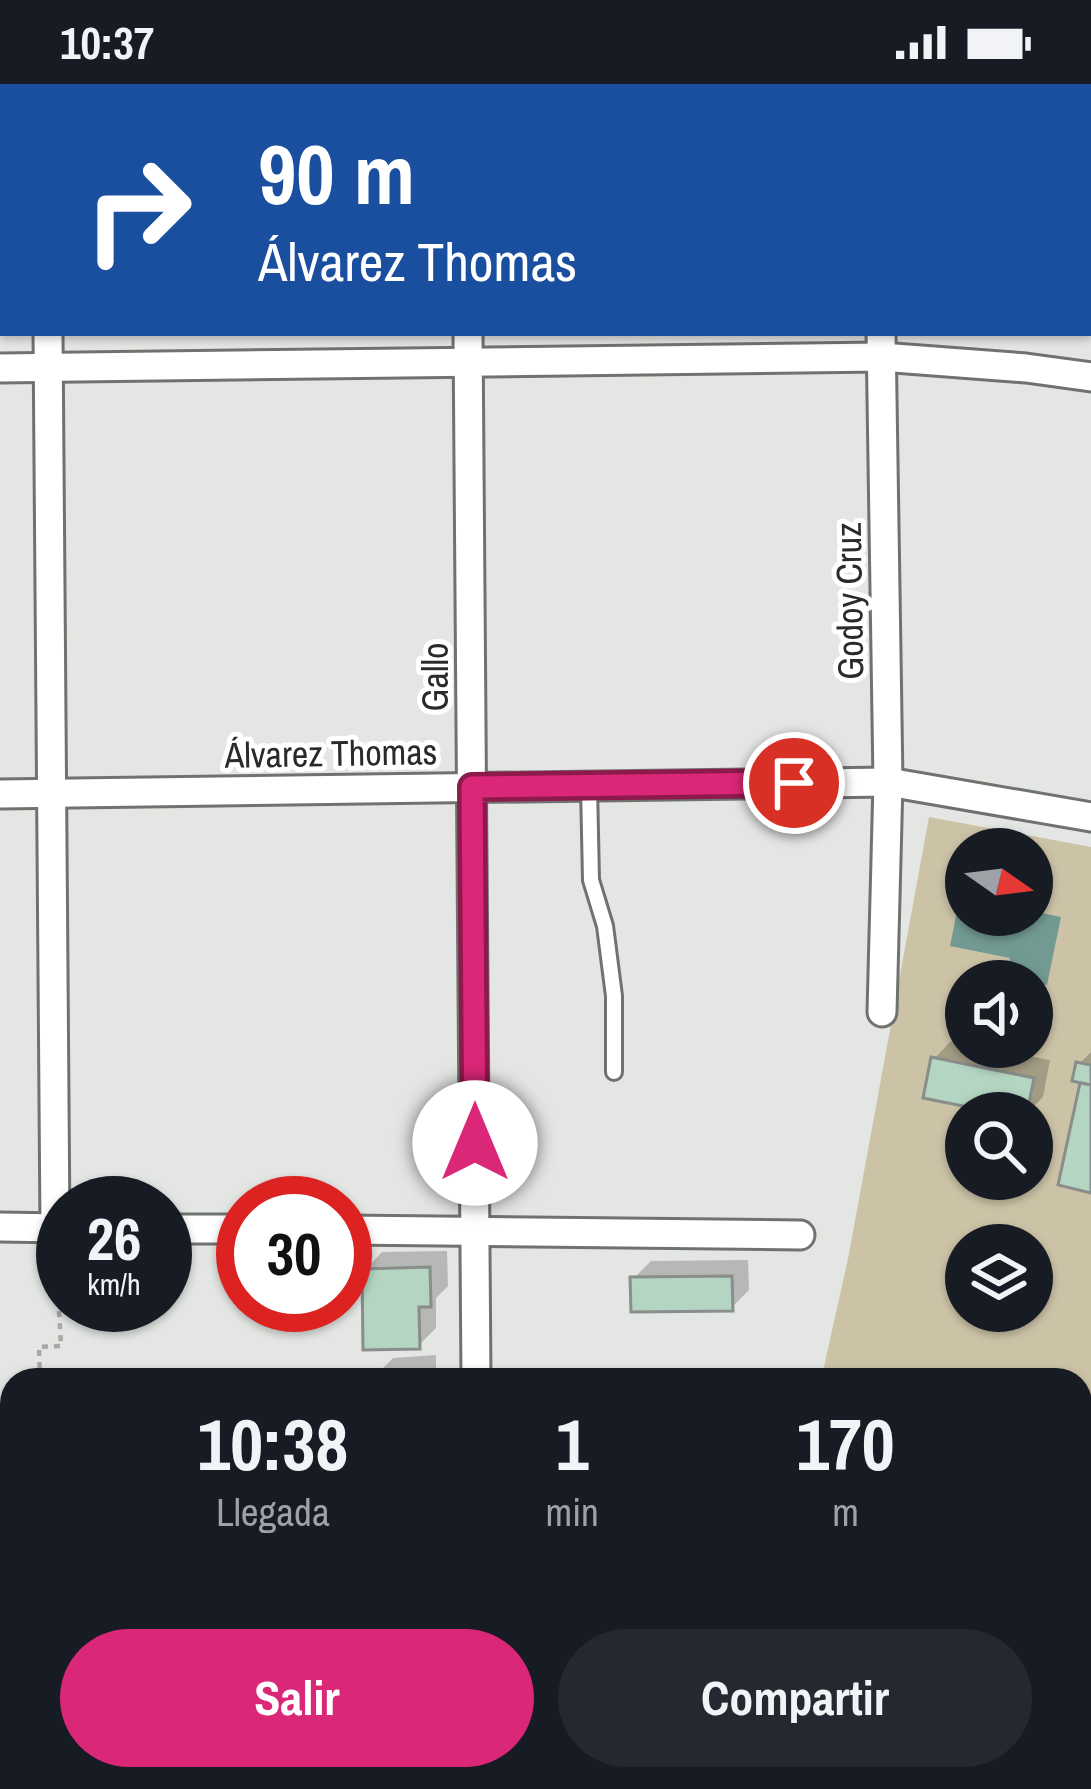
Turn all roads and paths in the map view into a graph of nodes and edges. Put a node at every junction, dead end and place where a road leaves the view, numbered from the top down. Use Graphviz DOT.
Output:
graph roads {
  1 [pos="48,336"];
  2 [pos="469,336"];
  3 [pos="881,345"];
  4 [pos="469,362"];
  5 [pos="0,368"];
  6 [pos="48,368"];
  7 [pos="1091,377"];
  8 [pos="888,782"];
  9 [pos="589,786"];
  10 [pos="472,787"];
  11 [pos="51,793"];
  12 [pos="0,794"];
  13 [pos="1091,817"];
  14 [pos="882,1012"];
  15 [pos="614,1072"];
  16 [pos="58,1176"];
  17 [pos="0,1227"];
  18 [pos="36,1228"];
  19 [pos="372,1230"];
  20 [pos="475,1232"];
  21 [pos="800,1235"];
  22 [pos="61,1332"];
  23 [pos="39,1368"];
  24 [pos="476,1368"];
  1 -- 6 [label="street"];
  2 -- 4 [label="street, Gallo"];
  3 -- 4 [label="street"];
  3 -- 7 [label="street"];
  3 -- 8 [label="street, Godoy Cruz"];
  4 -- 6 [label="street"];
  4 -- 10 [label="street, Gallo"];
  5 -- 6 [label="street"];
  6 -- 11 [label="street"];
  8 -- 9 [label="street, Álvarez Thomas"];
  8 -- 13 [label="street, Álvarez Thomas"];
  8 -- 14 [label="street, Godoy Cruz"];
  9 -- 10 [label="street, Álvarez Thomas"];
  9 -- 15 [label="lane"];
  10 -- 11 [label="street, Álvarez Thomas"];
  10 -- 20 [label="street, Gallo"];
  11 -- 12 [label="street, Álvarez Thomas"];
  11 -- 16 [label="street"];
  17 -- 18 [label="street"];
  19 -- 20 [label="street"];
  20 -- 21 [label="street"];
  20 -- 24 [label="street, Gallo"];
  22 -- 23 [label="path"];
}
